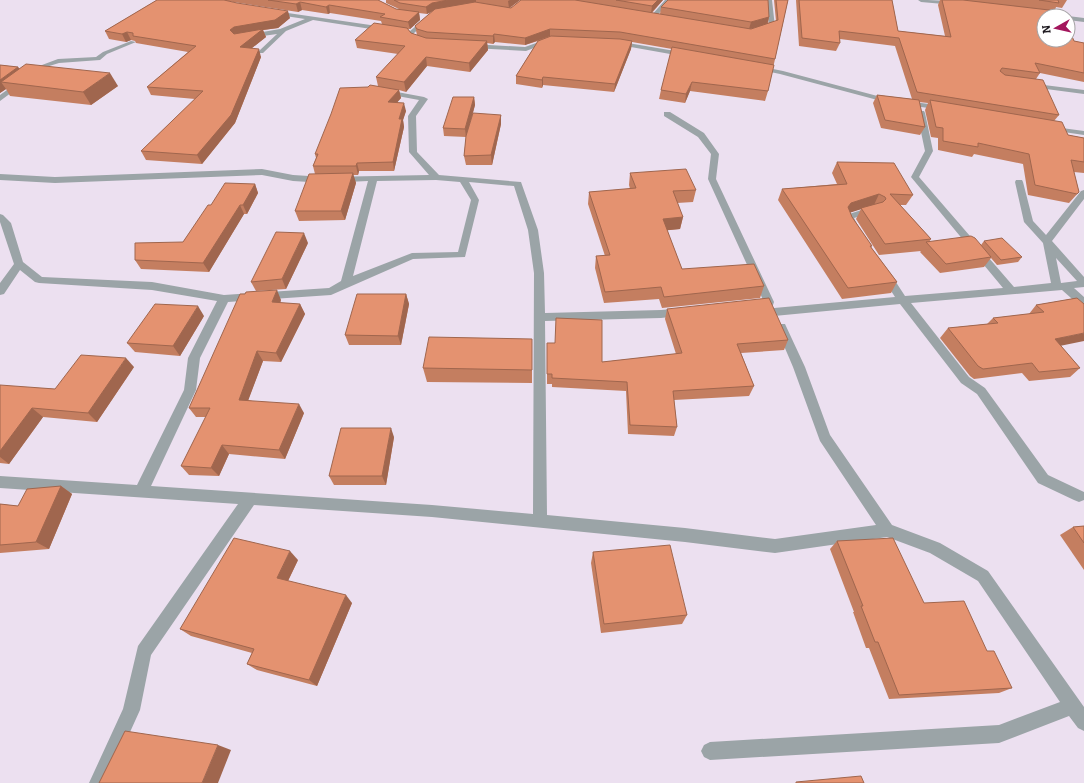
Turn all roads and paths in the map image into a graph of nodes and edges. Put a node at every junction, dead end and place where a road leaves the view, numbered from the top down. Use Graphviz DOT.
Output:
graph roads {
  1 [pos="668,0"];
  2 [pos="769,0"];
  3 [pos="921,0"];
  4 [pos="940,1"];
  5 [pos="962,4"];
  6 [pos="269,12"];
  7 [pos="645,16"];
  8 [pos="421,17"];
  9 [pos="653,17"];
  10 [pos="312,18"];
  11 [pos="660,19"];
  12 [pos="1081,19"];
  13 [pos="1084,27"];
  14 [pos="284,30"];
  15 [pos="388,30"];
  16 [pos="754,32"];
  17 [pos="410,35"];
  18 [pos="243,37"];
  19 [pos="558,40"];
  20 [pos="133,42"];
  21 [pos="612,43"];
  22 [pos="465,45"];
  23 [pos="261,52"];
  24 [pos="696,57"];
  25 [pos="750,66"];
  26 [pos="1023,84"];
  27 [pos="374,89"];
  28 [pos="1084,92"];
  29 [pos="0,99"];
  30 [pos="919,105"];
  31 [pos="948,109"];
  32 [pos="667,114"];
  33 [pos="1046,127"];
  34 [pos="1084,133"];
  35 [pos="0,177"];
  36 [pos="436,177"];
  37 [pos="373,179"];
  38 [pos="463,180"];
  39 [pos="1019,182"];
  40 [pos="1084,193"];
  41 [pos="874,209"];
  42 [pos="0,217"];
  43 [pos="862,239"];
  44 [pos="1047,241"];
  45 [pos="19,264"];
  46 [pos="878,264"];
  47 [pos="346,283"];
  48 [pos="1084,284"];
  49 [pos="1060,286"];
  50 [pos="0,291"];
  51 [pos="1012,291"];
  52 [pos="224,299"];
  53 [pos="903,301"];
  54 [pos="1084,303"];
  55 [pos="754,304"];
  56 [pos="772,307"];
  57 [pos="692,311"];
  58 [pos="538,317"];
  59 [pos="0,482"];
  60 [pos="141,492"];
  61 [pos="1079,496"];
  62 [pos="250,499"];
  63 [pos="540,521"];
  64 [pos="887,530"];
  65 [pos="1072,706"];
  66 [pos="1084,722"];
  67 [pos="710,751"];
  68 [pos="98,783"];
  1 -- 9 [label="street"];
  2 -- 16 [label="street"];
  3 -- 4 [label="street"];
  4 -- 5 [label="street"];
  6 -- 10 [label="street"];
  7 -- 9 [label="street"];
  8 -- 17 [label="street"];
  9 -- 11 [label="street"];
  10 -- 14 [label="street"];
  10 -- 15 [label="street"];
  12 -- 13 [label="street"];
  14 -- 18 [label="street"];
  14 -- 23 [label="street"];
  19 -- 22 [label="street"];
  20 -- 29 [label="street"];
  21 -- 24 [label="street"];
  25 -- 30 [label="street"];
  26 -- 28 [label="street"];
  27 -- 36 [label="street"];
  30 -- 31 [label="street"];
  30 -- 51 [label="street"];
  32 -- 56 [label="street"];
  33 -- 34 [label="street"];
  35 -- 37 [label="street"];
  36 -- 37 [label="street"];
  36 -- 38 [label="street"];
  37 -- 47 [label="street"];
  38 -- 47 [label="street"];
  38 -- 58 [label="street"];
  39 -- 44 [label="street"];
  40 -- 44 [label="street"];
  41 -- 43 [label="street"];
  42 -- 45 [label="street"];
  44 -- 48 [label="street"];
  44 -- 49 [label="street"];
  45 -- 50 [label="street"];
  45 -- 52 [label="street"];
  46 -- 53 [label="street"];
  47 -- 52 [label="street"];
  48 -- 49 [label="street"];
  49 -- 51 [label="street"];
  49 -- 54 [label="street"];
  51 -- 53 [label="street"];
  52 -- 60 [label="street"];
  53 -- 56 [label="street"];
  53 -- 61 [label="street"];
  55 -- 56 [label="street"];
  56 -- 64 [label="street"];
  57 -- 58 [label="street"];
  58 -- 63 [label="street"];
  59 -- 60 [label="street"];
  60 -- 62 [label="street"];
  62 -- 63 [label="street"];
  62 -- 68 [label="street"];
  63 -- 64 [label="street"];
  64 -- 65 [label="street"];
  65 -- 66 [label="street"];
  65 -- 67 [label="street"];
}
